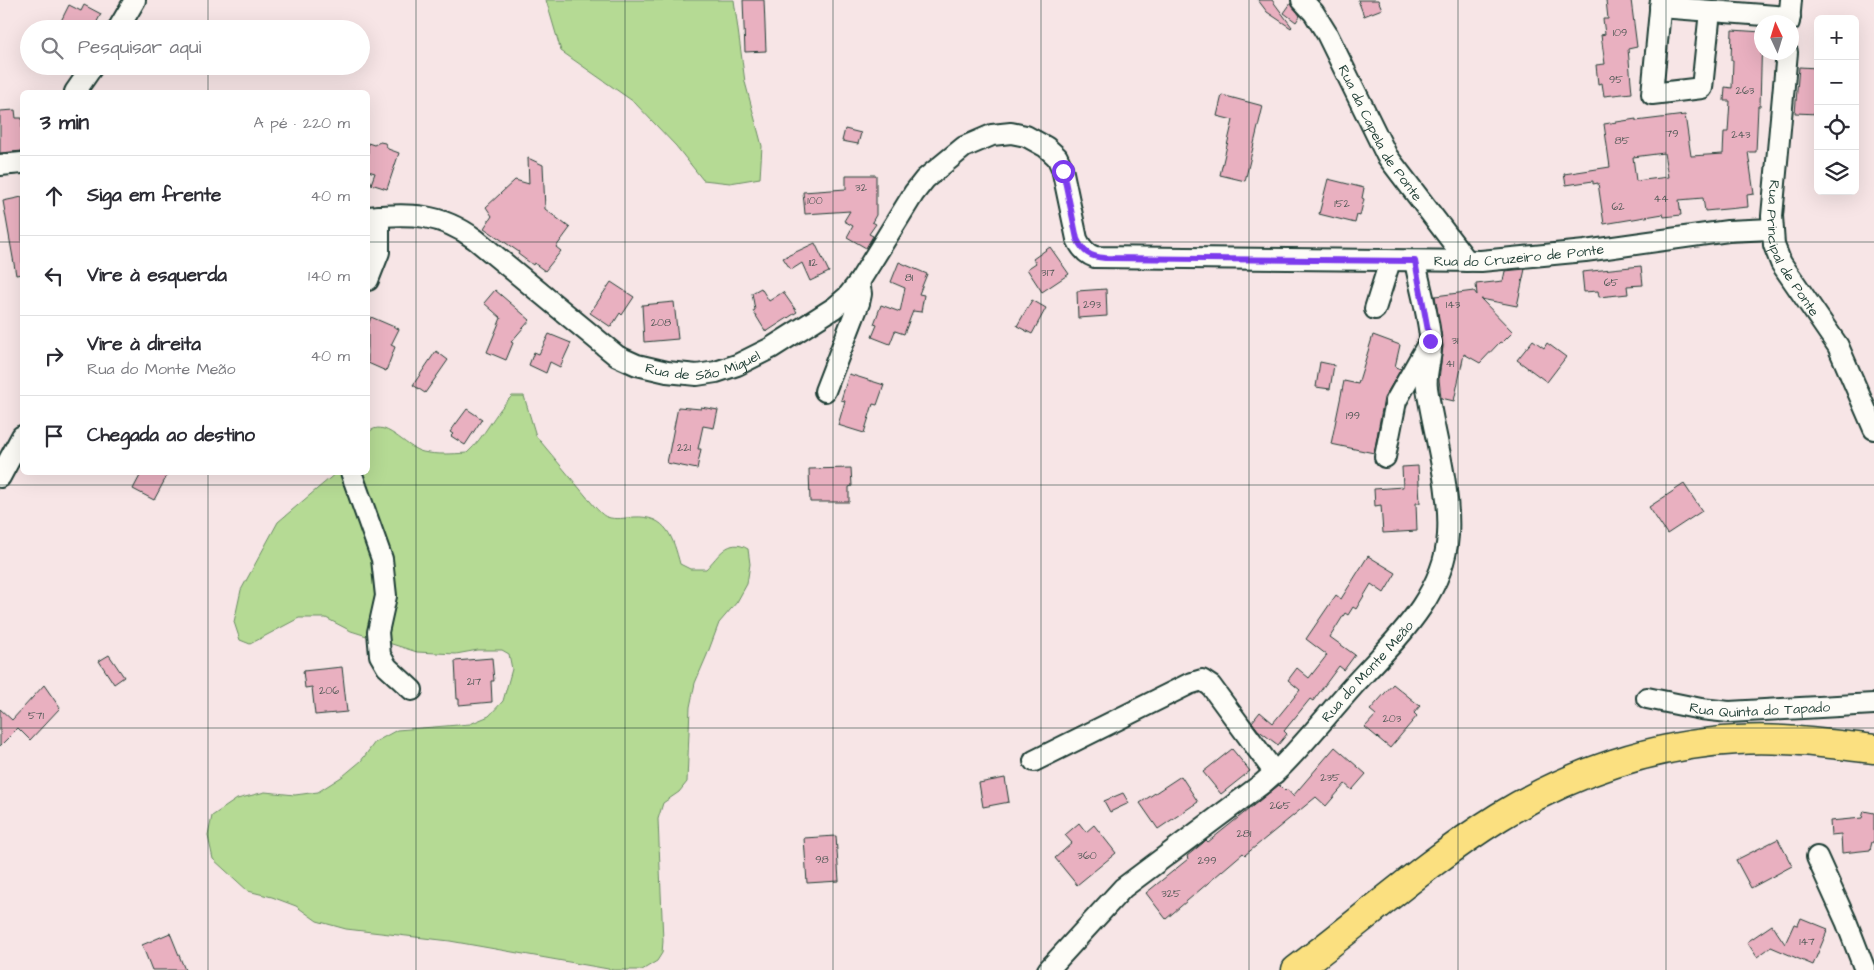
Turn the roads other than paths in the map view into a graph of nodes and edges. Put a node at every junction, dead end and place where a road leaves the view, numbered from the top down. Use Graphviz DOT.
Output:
graph roads {
  1 [pos="135,0"];
  2 [pos="1308,3"];
  3 [pos="1661,4"];
  4 [pos="1710,11"];
  5 [pos="1790,13"];
  6 [pos="123,20"];
  7 [pos="1786,60"];
  8 [pos="86,75"];
  9 [pos="76,90"];
  10 [pos="1042,144"];
  11 [pos="20,163"];
  12 [pos="0,165"];
  13 [pos="373,217"];
  14 [pos="1441,227"];
  15 [pos="1772,229"];
  16 [pos="1390,261"];
  17 [pos="1423,261"];
  18 [pos="1467,262"];
  19 [pos="370,275"];
  20 [pos="859,282"];
  21 [pos="1374,309"];
  22 [pos="1430,341"];
  23 [pos="825,391"];
  24 [pos="1874,429"];
  25 [pos="20,440"];
  26 [pos="1385,457"];
  27 [pos="352,475"];
  28 [pos="0,477"];
  29 [pos="412,690"];
  30 [pos="1647,698"];
  31 [pos="1874,704"];
  32 [pos="1874,749"];
  33 [pos="1034,761"];
  34 [pos="1874,763"];
  35 [pos="1275,773"];
  36 [pos="1817,857"];
  37 [pos="1874,958"];
  38 [pos="1048,970"];
  39 [pos="1296,970"];
  40 [pos="1319,970"];
  41 [pos="1866,970"];
  1 -- 6 [label="street"];
  2 -- 14 [label="street, Rua da Capela de Ponte"];
  3 -- 4 [label="street"];
  3 -- 4 [label="street"];
  4 -- 5 [label="street"];
  7 -- 15 [label="street, Rua Principal de Ponte"];
  8 -- 9 [label="street"];
  10 -- 16 [label="street, Rua do Cruzeiro de Ponte"];
  10 -- 20 [label="street, Rua de São Miguel"];
  11 -- 12 [label="street"];
  13 -- 19 [label="street"];
  13 -- 20 [label="street, Rua de São Miguel"];
  14 -- 17 [label="street"];
  14 -- 18 [label="street, Rua da Capela de Ponte"];
  15 -- 18 [label="street, Rua do Cruzeiro de Ponte"];
  15 -- 24 [label="street, Rua Principal de Ponte"];
  16 -- 17 [label="street, Rua do Cruzeiro de Ponte"];
  16 -- 21 [label="street"];
  17 -- 18 [label="street, Rua do Cruzeiro de Ponte"];
  17 -- 22 [label="street, Rua do Monte Meão"];
  20 -- 23 [label="street"];
  22 -- 26 [label="street"];
  22 -- 35 [label="street, Rua do Monte Meão"];
  25 -- 28 [label="street"];
  27 -- 29 [label="street"];
  30 -- 31 [label="street, Rua Quinta do Tapado"];
  32 -- 39 [label="highway"];
  33 -- 35 [label="street"];
  34 -- 40 [label="highway"];
  35 -- 38 [label="street, Rua do Monte Meão"];
  36 -- 41 [label="street"];
  37 -- 41 [label="street"];
}
